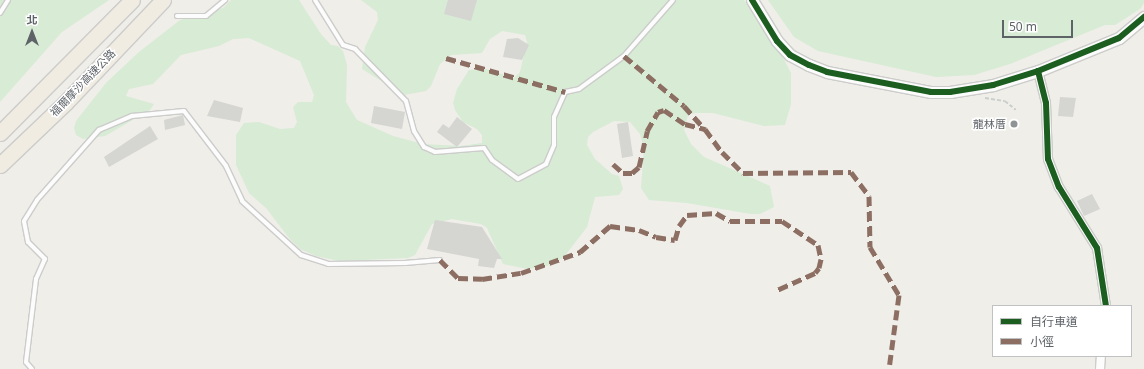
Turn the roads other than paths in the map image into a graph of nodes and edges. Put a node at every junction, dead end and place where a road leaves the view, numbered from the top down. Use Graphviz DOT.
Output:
graph roads {
  1 [pos="8,0"];
  2 [pos="132,0"];
  3 [pos="163,0"];
  4 [pos="224,0"];
  5 [pos="315,0"];
  6 [pos="673,0"];
  7 [pos="752,0"];
  8 [pos="0,13"];
  9 [pos="176,16"];
  10 [pos="1144,17"];
  11 [pos="1038,71"];
  12 [pos="0,134"];
  13 [pos="0,165"];
  14 [pos="440,260"];
  15 [pos="1106,305"];
  16 [pos="1101,357"];
  17 [pos="32,369"];
  18 [pos="1100,369"];
  1 -- 8 [label="lane"];
  2 -- 12 [label="highway, 福爾摩沙高速公路"];
  3 -- 13 [label="highway, 福爾摩沙高速公路"];
  4 -- 9 [label="lane"];
  5 -- 6 [label="lane"];
  7 -- 11 [label="street"];
  10 -- 11 [label="street"];
  11 -- 15 [label="street"];
  14 -- 17 [label="lane"];
  16 -- 18 [label="street"];
}
